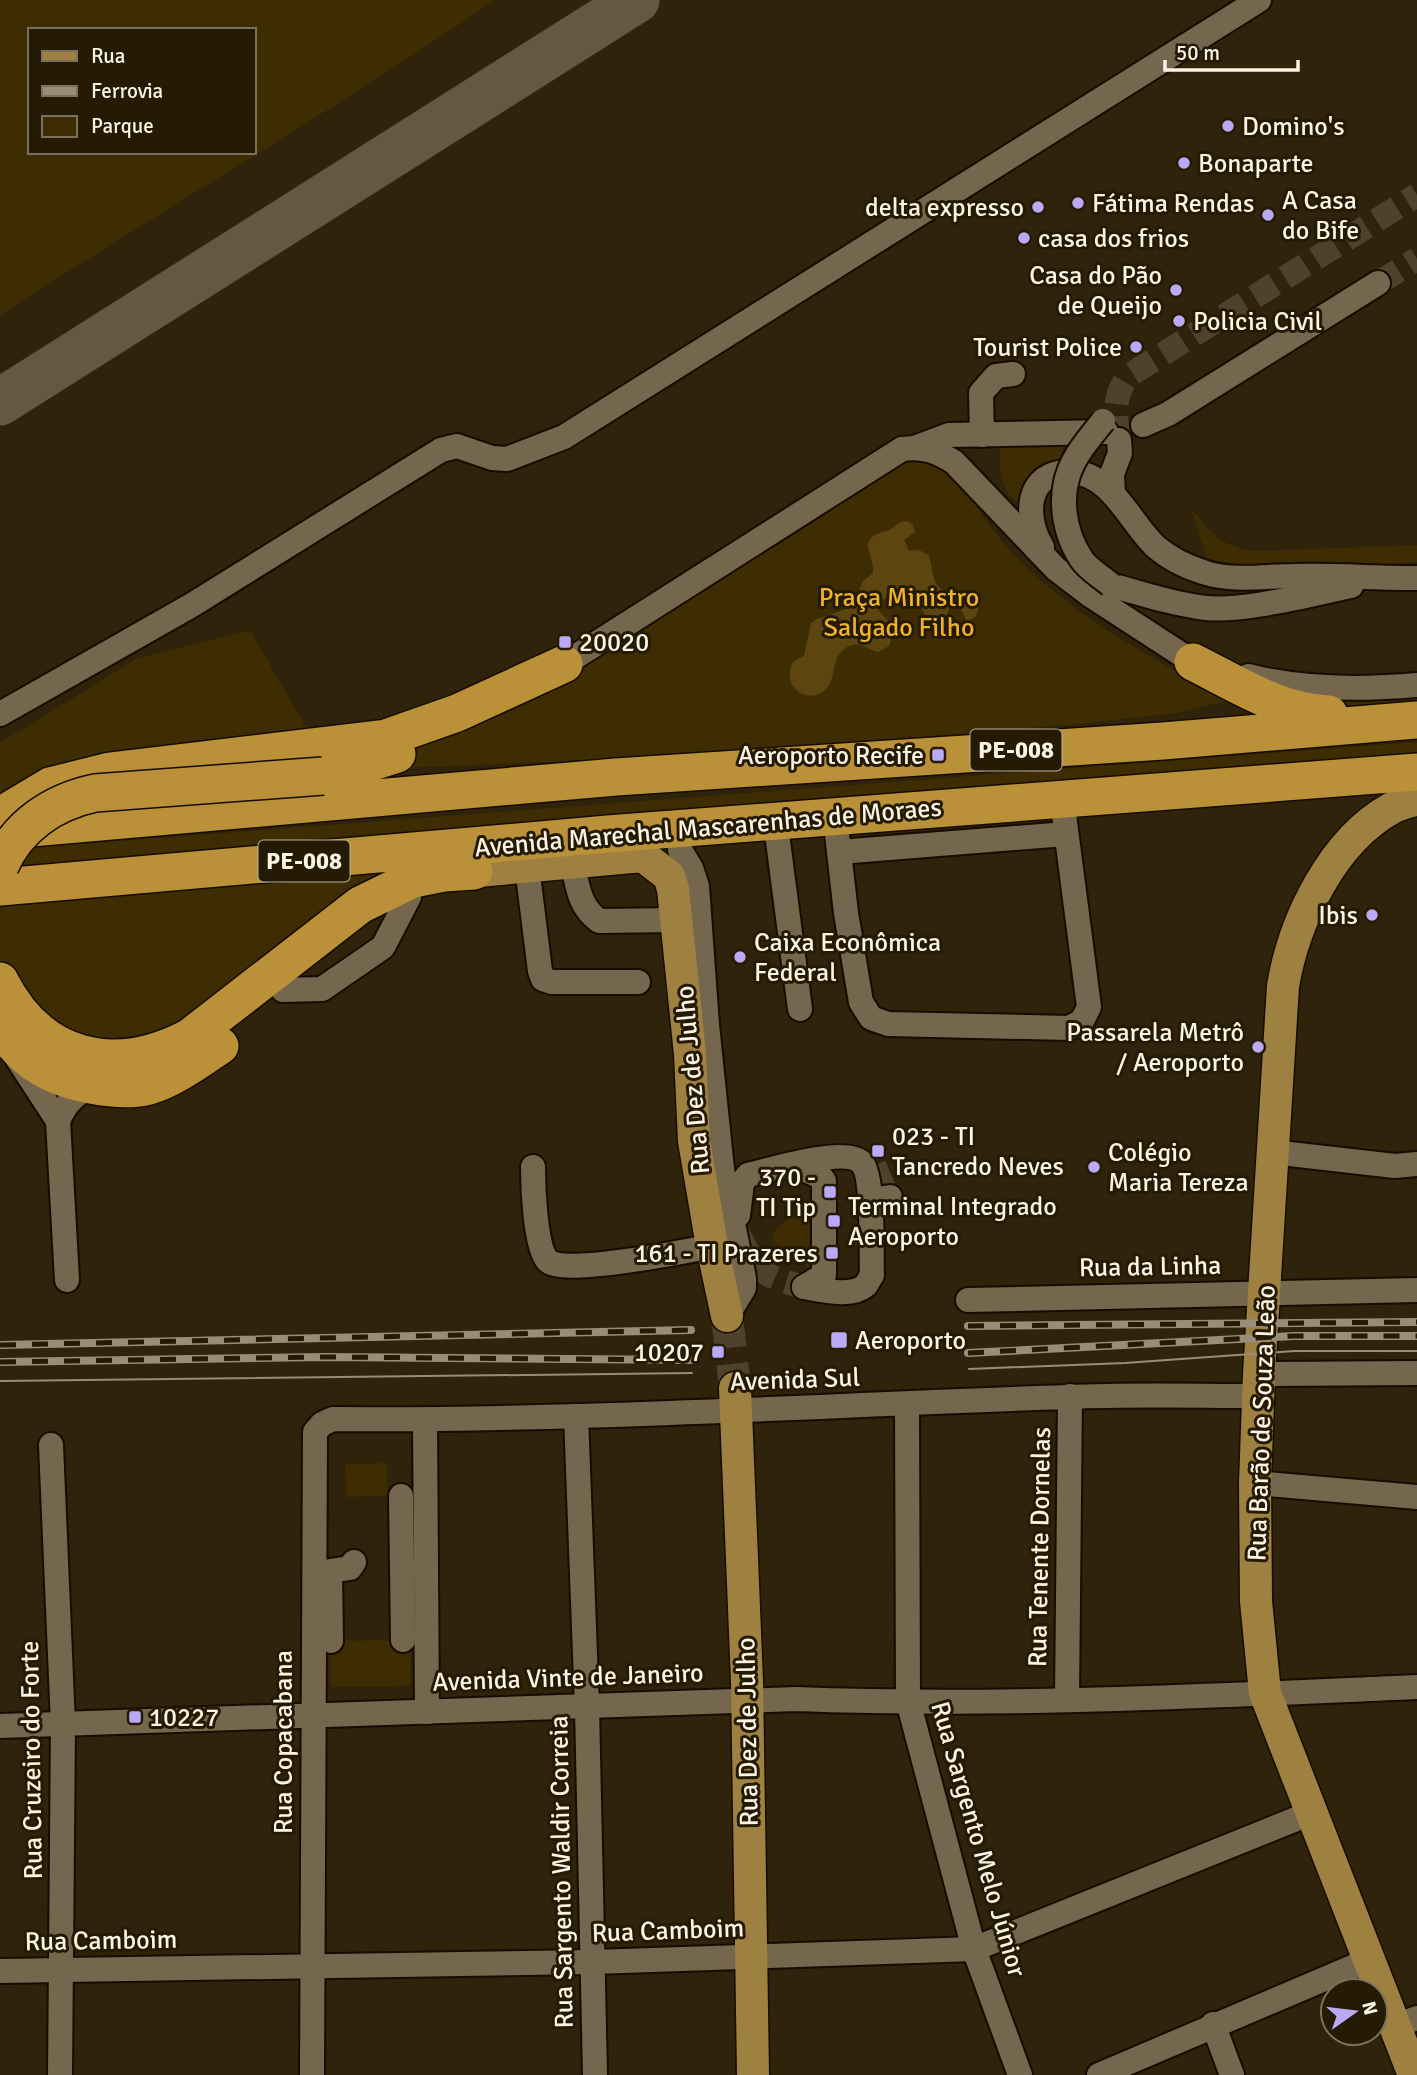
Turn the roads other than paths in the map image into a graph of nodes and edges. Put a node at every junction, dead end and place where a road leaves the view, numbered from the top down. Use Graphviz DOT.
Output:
graph roads {
  1 [pos="1259,0"];
  2 [pos="1378,283"];
  3 [pos="1013,374"];
  4 [pos="1143,425"];
  5 [pos="1109,431"];
  6 [pos="982,435"];
  7 [pos="916,447"];
  8 [pos="1113,494"];
  9 [pos="1056,569"];
  10 [pos="1392,578"];
  11 [pos="1417,578"];
  12 [pos="1193,662"];
  13 [pos="564,664"];
  14 [pos="1417,685"];
  15 [pos="0,714"];
  16 [pos="1417,719"];
  17 [pos="1417,772"];
  18 [pos="325,776"];
  19 [pos="616,777"];
  20 [pos="1062,799"];
  21 [pos="1417,799"];
  22 [pos="0,816"];
  23 [pos="813,828"];
  24 [pos="0,831"];
  25 [pos="1066,834"];
  26 [pos="680,850"];
  27 [pos="643,856"];
  28 [pos="572,862"];
  29 [pos="0,866"];
  30 [pos="527,867"];
  31 [pos="478,871"];
  32 [pos="0,887"];
  33 [pos="678,920"];
  34 [pos="0,981"];
  35 [pos="638,982"];
  36 [pos="800,1009"];
  37 [pos="0,1032"];
  38 [pos="712,1071"];
  39 [pos="94,1085"];
  40 [pos="692,1109"];
  41 [pos="58,1121"];
  42 [pos="1272,1152"];
  43 [pos="1417,1164"];
  44 [pos="794,1165"];
  45 [pos="533,1167"];
  46 [pos="724,1238"];
  47 [pos="67,1280"];
  48 [pos="1417,1290"];
  49 [pos="1265,1293"];
  50 [pos="968,1300"];
  51 [pos="727,1316"];
  52 [pos="1417,1373"];
  53 [pos="1259,1385"];
  54 [pos="1070,1396"];
  55 [pos="736,1400"];
  56 [pos="907,1404"];
  57 [pos="576,1416"];
  58 [pos="333,1419"];
  59 [pos="425,1419"];
  60 [pos="51,1445"];
  61 [pos="1255,1483"];
  62 [pos="401,1496"];
  63 [pos="1417,1497"];
  64 [pos="314,1557"];
  65 [pos="403,1640"];
  66 [pos="331,1641"];
  67 [pos="1417,1687"];
  68 [pos="1265,1693"];
  69 [pos="1067,1699"];
  70 [pos="747,1701"];
  71 [pos="908,1701"];
  72 [pos="587,1707"];
  73 [pos="427,1712"];
  74 [pos="313,1716"];
  75 [pos="64,1724"];
  76 [pos="0,1726"];
  77 [pos="1311,1813"];
  78 [pos="974,1949"];
  79 [pos="752,1957"];
  80 [pos="1369,1959"];
  81 [pos="593,1962"];
  82 [pos="311,1966"];
  83 [pos="61,1970"];
  84 [pos="0,1971"];
  85 [pos="1406,2022"];
  86 [pos="1213,2024"];
  87 [pos="60,2075"];
  88 [pos="312,2075"];
  89 [pos="595,2075"];
  90 [pos="753,2075"];
  91 [pos="1020,2075"];
  92 [pos="1099,2075"];
  93 [pos="1232,2075"];
  94 [pos="1414,2075"];
  1 -- 15 [label="street"];
  2 -- 4 [label="street"];
  3 -- 6 [label="street"];
  5 -- 6 [label="street"];
  5 -- 8 [label="street"];
  5 -- 10 [label="street, bridge"];
  6 -- 7 [label="street"];
  7 -- 9 [label="street"];
  7 -- 13 [label="street"];
  8 -- 9 [label="street"];
  8 -- 10 [label="street"];
  9 -- 12 [label="street"];
  10 -- 11 [label="street"];
  12 -- 14 [label="street"];
  12 -- 16 [label="highway"];
  13 -- 18 [label="highway"];
  13 -- 22 [label="highway"];
  16 -- 19 [label="highway, Avenida Marechal Mascarenhas de Moraes / PE-008"];
  17 -- 20 [label="highway, Avenida Marechal Mascarenhas de Moraes / PE-008"];
  18 -- 19 [label="highway"];
  18 -- 29 [label="highway, bridge"];
  19 -- 24 [label="highway, Avenida Marechal Mascarenhas de Moraes / PE-008"];
  20 -- 23 [label="highway, Avenida Marechal Mascarenhas de Moraes / PE-008"];
  20 -- 25 [label="street"];
  21 -- 42 [label="main road, Rua Barão de Souza Leão"];
  23 -- 25 [label="street"];
  23 -- 25 [label="street"];
  23 -- 26 [label="highway"];
  23 -- 32 [label="highway, Avenida Marechal Mascarenhas de Moraes / PE-008"];
  23 -- 36 [label="street"];
  26 -- 27 [label="highway"];
  26 -- 38 [label="street"];
  27 -- 28 [label="main road"];
  27 -- 33 [label="main road, Rua Dez de Julho"];
  28 -- 30 [label="main road"];
  28 -- 33 [label="street"];
  30 -- 31 [label="main road"];
  30 -- 35 [label="street"];
  31 -- 34 [label="highway"];
  31 -- 39 [label="highway"];
  33 -- 40 [label="main road, Rua Dez de Julho"];
  37 -- 39 [label="highway"];
  37 -- 41 [label="street"];
  38 -- 40 [label="street"];
  38 -- 46 [label="street"];
  39 -- 41 [label="street"];
  40 -- 46 [label="main road, Rua Dez de Julho"];
  41 -- 47 [label="street"];
  42 -- 43 [label="street"];
  42 -- 49 [label="main road, Rua Barão de Souza Leão"];
  44 -- 44 [label="street"];
  44 -- 46 [label="street"];
  45 -- 46 [label="street"];
  46 -- 51 [label="main road, Rua Dez de Julho"];
  48 -- 49 [label="street, Rua da Linha"];
  49 -- 50 [label="street, Rua da Linha"];
  49 -- 53 [label="main road, Rua Barão de Souza Leão"];
  52 -- 53 [label="street, Avenida Sul"];
  53 -- 54 [label="street, Avenida Sul"];
  53 -- 61 [label="main road, Rua Barão de Souza Leão"];
  54 -- 56 [label="street, Avenida Sul"];
  54 -- 69 [label="street, Rua Tenente Dornelas"];
  55 -- 56 [label="street, Avenida Sul"];
  55 -- 57 [label="street, Avenida Sul"];
  55 -- 70 [label="main road, Rua Dez de Julho"];
  56 -- 71 [label="street, Rua Sargento Melo Júnior"];
  57 -- 59 [label="street, Avenida Sul"];
  57 -- 72 [label="street, Rua Sargento Waldir Correia"];
  58 -- 59 [label="street, Avenida Sul"];
  58 -- 64 [label="street, Rua Copacabana"];
  59 -- 73 [label="street"];
  60 -- 75 [label="street, Rua Cruzeiro do Forte"];
  61 -- 63 [label="street"];
  61 -- 68 [label="main road, Rua Barão de Souza Leão"];
  62 -- 65 [label="street"];
  64 -- 66 [label="street"];
  64 -- 74 [label="street, Rua Copacabana"];
  67 -- 68 [label="street, Avenida Vinte de Janeiro"];
  68 -- 69 [label="street, Avenida Vinte de Janeiro"];
  68 -- 77 [label="main road, Rua Barão de Souza Leão"];
  69 -- 71 [label="street, Avenida Vinte de Janeiro"];
  70 -- 71 [label="street, Avenida Vinte de Janeiro"];
  70 -- 72 [label="street, Avenida Vinte de Janeiro"];
  70 -- 79 [label="main road, Rua Dez de Julho"];
  71 -- 78 [label="street, Rua Sargento Melo Júnior"];
  72 -- 73 [label="street, Avenida Vinte de Janeiro"];
  72 -- 81 [label="street, Rua Sargento Waldir Correia"];
  73 -- 74 [label="street, Avenida Vinte de Janeiro"];
  74 -- 75 [label="street, Avenida Vinte de Janeiro"];
  74 -- 82 [label="street, Rua Copacabana"];
  75 -- 76 [label="street, Avenida Vinte de Janeiro"];
  75 -- 83 [label="street, Rua Cruzeiro do Forte"];
  77 -- 78 [label="street, Rua Camboim"];
  77 -- 80 [label="main road, Rua Barão de Souza Leão"];
  78 -- 79 [label="street, Rua Camboim"];
  78 -- 91 [label="street, Rua Sargento Melo Júnior"];
  79 -- 81 [label="street, Rua Camboim"];
  79 -- 90 [label="main road, Rua Dez de Julho"];
  80 -- 85 [label="main road, Rua Barão de Souza Leão"];
  80 -- 86 [label="street"];
  81 -- 82 [label="street, Rua Camboim"];
  81 -- 89 [label="street, Rua Sargento Waldir Correia"];
  82 -- 83 [label="street, Rua Camboim"];
  82 -- 88 [label="street, Rua Copacabana"];
  83 -- 84 [label="street, Rua Camboim"];
  83 -- 87 [label="street, Rua Cruzeiro do Forte"];
  85 -- 94 [label="main road, Rua Barão de Souza Leão"];
  86 -- 92 [label="street"];
  86 -- 93 [label="street"];
}
